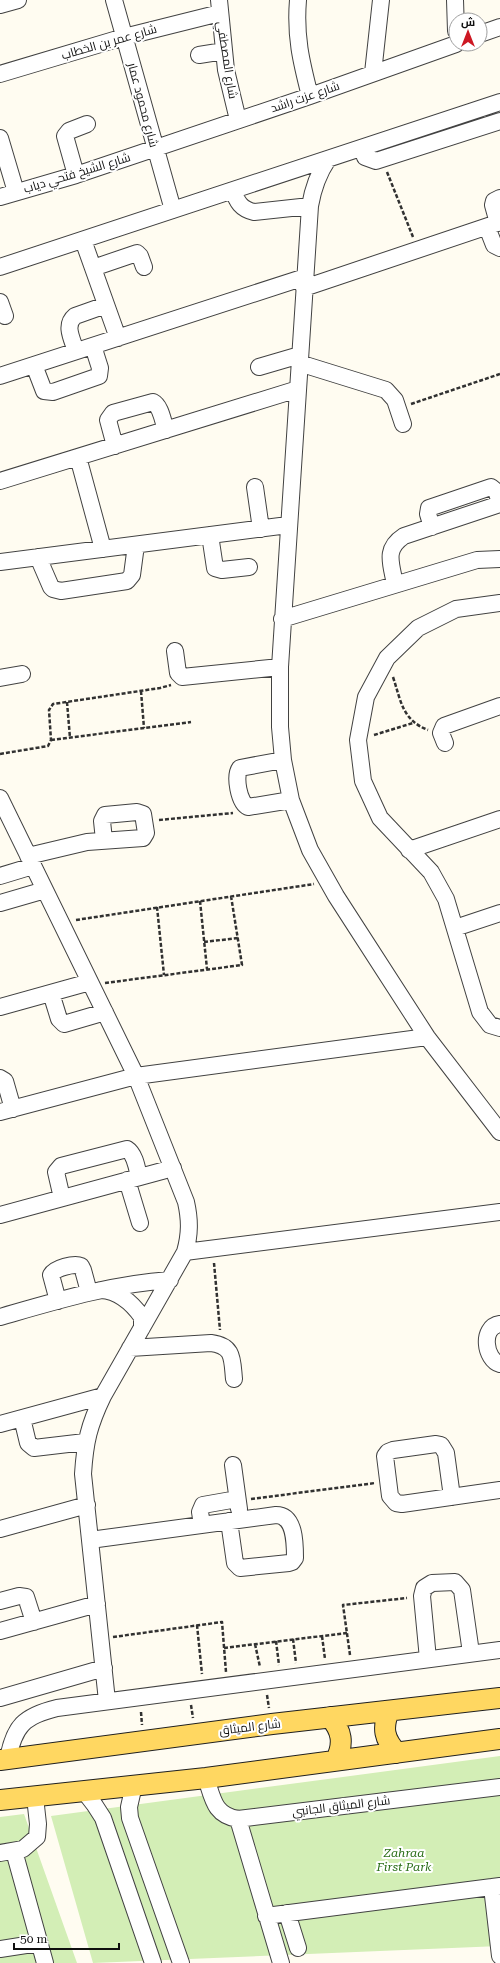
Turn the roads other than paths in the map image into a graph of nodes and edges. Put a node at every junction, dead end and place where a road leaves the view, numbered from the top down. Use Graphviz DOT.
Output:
graph roads {
  1 [pos="18,0"];
  2 [pos="114,0"];
  3 [pos="298,0"];
  4 [pos="381,0"];
  5 [pos="455,0"];
  6 [pos="0,5"];
  7 [pos="220,6"];
  8 [pos="455,12"];
  9 [pos="500,27"];
  10 [pos="488,31"];
  11 [pos="124,37"];
  12 [pos="448,47"];
  13 [pos="224,51"];
  14 [pos="199,55"];
  15 [pos="373,73"];
  16 [pos="0,74"];
  17 [pos="310,96"];
  18 [pos="500,102"];
  19 [pos="238,120"];
  20 [pos="500,121"];
  21 [pos="87,124"];
  22 [pos="0,138"];
  23 [pos="154,148"];
  24 [pos="362,148"];
  25 [pos="328,159"];
  26 [pos="76,175"];
  27 [pos="233,190"];
  28 [pos="16,192"];
  29 [pos="0,197"];
  30 [pos="500,198"];
  31 [pos="310,206"];
  32 [pos="173,210"];
  33 [pos="495,224"];
  34 [pos="83,240"];
  35 [pos="500,248"];
  36 [pos="0,267"];
  37 [pos="144,267"];
  38 [pos="93,268"];
  39 [pos="305,283"];
  40 [pos="106,305"];
  41 [pos="118,338"];
  42 [pos="93,346"];
  43 [pos="76,351"];
  44 [pos="300,359"];
  45 [pos="34,365"];
  46 [pos="259,367"];
  47 [pos="0,376"];
  48 [pos="298,389"];
  49 [pos="403,424"];
  50 [pos="166,430"];
  51 [pos="115,446"];
  52 [pos="78,457"];
  53 [pos="0,481"];
  54 [pos="255,487"];
  55 [pos="288,525"];
  56 [pos="432,527"];
  57 [pos="261,529"];
  58 [pos="210,535"];
  59 [pos="136,544"];
  60 [pos="103,549"];
  61 [pos="38,557"];
  62 [pos="500,559"];
  63 [pos="0,562"];
  64 [pos="249,567"];
  65 [pos="395,584"];
  66 [pos="500,603"];
  67 [pos="282,619"];
  68 [pos="175,651"];
  69 [pos="280,667"];
  70 [pos="22,674"];
  71 [pos="0,678"];
  72 [pos="500,706"];
  73 [pos="443,738"];
  74 [pos="283,760"];
  75 [pos="0,799"];
  76 [pos="291,800"];
  77 [pos="500,819"];
  78 [pos="104,840"];
  79 [pos="409,850"];
  80 [pos="31,861"];
  81 [pos="0,876"];
  82 [pos="45,890"];
  83 [pos="0,903"];
  84 [pos="500,913"];
  85 [pos="455,928"];
  86 [pos="90,983"];
  87 [pos="51,993"];
  88 [pos="0,1007"];
  89 [pos="105,1012"];
  90 [pos="500,1028"];
  91 [pos="427,1037"];
  92 [pos="136,1076"];
  93 [pos="0,1078"];
  94 [pos="6,1110"];
  95 [pos="500,1132"];
  96 [pos="173,1168"];
  97 [pos="133,1179"];
  98 [pos="62,1198"];
  99 [pos="500,1212"];
  100 [pos="0,1215"];
  101 [pos="140,1223"];
  102 [pos="185,1252"];
  103 [pos="170,1280"];
  104 [pos="94,1291"];
  105 [pos="58,1301"];
  106 [pos="0,1317"];
  107 [pos="500,1324"];
  108 [pos="142,1328"];
  109 [pos="130,1348"];
  110 [pos="500,1364"];
  111 [pos="234,1379"];
  112 [pos="103,1396"];
  113 [pos="22,1418"];
  114 [pos="0,1424"];
  115 [pos="85,1442"];
  116 [pos="233,1465"];
  117 [pos="500,1490"];
  118 [pos="452,1497"];
  119 [pos="238,1500"];
  120 [pos="87,1505"];
  121 [pos="202,1525"];
  122 [pos="0,1529"];
  123 [pos="90,1540"];
  124 [pos="0,1601"];
  125 [pos="97,1604"];
  126 [pos="34,1622"];
  127 [pos="0,1631"];
  128 [pos="500,1650"];
  129 [pos="471,1654"];
  130 [pos="428,1659"];
  131 [pos="104,1668"];
  132 [pos="0,1698"];
  133 [pos="500,1698"];
  134 [pos="107,1701"];
  135 [pos="389,1711"];
  136 [pos="330,1718"];
  137 [pos="500,1740"];
  138 [pos="397,1752"];
  139 [pos="4,1760"];
  140 [pos="336,1760"];
  141 [pos="206,1778"];
  142 [pos="134,1786"];
  143 [pos="500,1787"];
  144 [pos="84,1791"];
  145 [pos="35,1797"];
  146 [pos="0,1800"];
  147 [pos="238,1819"];
  148 [pos="7,1852"];
  149 [pos="496,1886"];
  150 [pos="287,1913"];
  151 [pos="266,1916"];
  152 [pos="39,1943"];
  153 [pos="298,1948"];
  154 [pos="0,1949"];
  155 [pos="500,1956"];
  156 [pos="45,1963"];
  157 [pos="153,1963"];
  158 [pos="181,1963"];
  159 [pos="281,1963"];
  1 -- 6 [label="street"];
  2 -- 11 [label="street, شارع محمود عمار"];
  3 -- 17 [label="street"];
  4 -- 15 [label="street"];
  5 -- 8 [label="street"];
  7 -- 11 [label="street, شارع عمر بن الخطاب"];
  7 -- 13 [label="street, شارع المصطفي"];
  9 -- 10 [label="street"];
  11 -- 16 [label="street, شارع عمر بن الخطاب"];
  11 -- 23 [label="street, شارع محمود عمار"];
  12 -- 15 [label="street, شارع عزت راشد"];
  13 -- 14 [label="street"];
  13 -- 19 [label="street, شارع المصطفي"];
  15 -- 17 [label="street, شارع عزت راشد"];
  17 -- 19 [label="street, شارع عزت راشد"];
  18 -- 24 [label="street"];
  19 -- 23 [label="street, شارع عزت راشد"];
  20 -- 24 [label="street"];
  21 -- 26 [label="street"];
  22 -- 28 [label="street"];
  23 -- 26 [label="street, شارع الشيخ فتحي دياب"];
  23 -- 32 [label="street, شارع محمود عمار"];
  24 -- 25 [label="street"];
  25 -- 27 [label="street"];
  25 -- 31 [label="street"];
  26 -- 28 [label="street, شارع الشيخ فتحي دياب"];
  27 -- 31 [label="street"];
  27 -- 32 [label="street"];
  28 -- 29 [label="street, شارع الشيخ فتحي دياب"];
  30 -- 33 [label="street"];
  31 -- 39 [label="street"];
  32 -- 34 [label="street"];
  33 -- 35 [label="street"];
  33 -- 39 [label="street"];
  34 -- 36 [label="street"];
  34 -- 38 [label="street"];
  37 -- 38 [label="street"];
  38 -- 40 [label="street"];
  39 -- 41 [label="street"];
  39 -- 44 [label="street"];
  40 -- 41 [label="street"];
  40 -- 43 [label="street"];
  41 -- 42 [label="street"];
  42 -- 43 [label="street"];
  42 -- 45 [label="street"];
  43 -- 45 [label="street"];
  44 -- 46 [label="street"];
  44 -- 48 [label="street"];
  44 -- 49 [label="street"];
  45 -- 47 [label="street"];
  48 -- 50 [label="street"];
  48 -- 55 [label="street"];
  50 -- 51 [label="street"];
  50 -- 51 [label="street"];
  51 -- 52 [label="street"];
  52 -- 53 [label="street"];
  52 -- 60 [label="street"];
  54 -- 57 [label="street"];
  55 -- 57 [label="street"];
  55 -- 67 [label="street"];
  56 -- 65 [label="street"];
  57 -- 58 [label="street"];
  58 -- 59 [label="street"];
  58 -- 64 [label="street"];
  59 -- 60 [label="street"];
  59 -- 61 [label="street"];
  60 -- 61 [label="street"];
  61 -- 63 [label="street"];
  62 -- 65 [label="street"];
  65 -- 67 [label="street"];
  66 -- 79 [label="street"];
  67 -- 69 [label="street"];
  68 -- 69 [label="street"];
  69 -- 74 [label="street"];
  70 -- 71 [label="street"];
  72 -- 73 [label="street"];
  74 -- 76 [label="street"];
  74 -- 76 [label="street"];
  75 -- 80 [label="street"];
  76 -- 91 [label="street"];
  77 -- 79 [label="street"];
  78 -- 78 [label="street"];
  78 -- 80 [label="street"];
  79 -- 85 [label="street"];
  80 -- 81 [label="street"];
  80 -- 82 [label="street"];
  82 -- 83 [label="street"];
  82 -- 86 [label="street"];
  84 -- 85 [label="street"];
  85 -- 90 [label="street"];
  86 -- 87 [label="street"];
  86 -- 89 [label="street"];
  87 -- 88 [label="street"];
  87 -- 89 [label="street"];
  89 -- 92 [label="street"];
  91 -- 92 [label="street"];
  91 -- 95 [label="street"];
  92 -- 94 [label="street"];
  92 -- 96 [label="street"];
  93 -- 94 [label="street"];
  96 -- 97 [label="street"];
  96 -- 102 [label="street"];
  97 -- 98 [label="street"];
  97 -- 98 [label="street"];
  97 -- 101 [label="street"];
  98 -- 100 [label="street"];
  99 -- 102 [label="street"];
  102 -- 103 [label="street"];
  103 -- 104 [label="street"];
  103 -- 108 [label="street"];
  104 -- 105 [label="street"];
  104 -- 105 [label="street"];
  104 -- 108 [label="street"];
  105 -- 106 [label="street"];
  107 -- 110 [label="street"];
  108 -- 109 [label="street"];
  109 -- 111 [label="street"];
  109 -- 112 [label="street"];
  112 -- 113 [label="street"];
  112 -- 115 [label="street"];
  113 -- 114 [label="street"];
  113 -- 115 [label="street"];
  115 -- 120 [label="street"];
  116 -- 119 [label="street"];
  117 -- 118 [label="street"];
  118 -- 118 [label="street"];
  119 -- 121 [label="street"];
  119 -- 121 [label="street"];
  120 -- 122 [label="street"];
  120 -- 123 [label="street"];
  121 -- 123 [label="street"];
  123 -- 125 [label="street"];
  124 -- 126 [label="street"];
  125 -- 126 [label="street"];
  125 -- 131 [label="street"];
  126 -- 127 [label="street"];
  128 -- 129 [label="street"];
  129 -- 130 [label="street"];
  129 -- 130 [label="street"];
  130 -- 134 [label="street"];
  131 -- 132 [label="street"];
  131 -- 134 [label="street"];
  133 -- 135 [label="main road, شارع الميثاق"];
  134 -- 139 [label="street"];
  135 -- 136 [label="main road, شارع الميثاق"];
  135 -- 138 [label="main road"];
  136 -- 139 [label="main road, شارع الميثاق"];
  136 -- 140 [label="main road"];
  137 -- 138 [label="main road"];
  138 -- 140 [label="main road"];
  140 -- 141 [label="main road"];
  141 -- 142 [label="main road"];
  141 -- 147 [label="street, شارع الميثاق الجانبي"];
  142 -- 144 [label="main road"];
  142 -- 158 [label="street"];
  143 -- 147 [label="street, شارع الميثاق الجانبي"];
  144 -- 145 [label="main road"];
  144 -- 157 [label="street"];
  145 -- 146 [label="main road"];
  145 -- 148 [label="street"];
  147 -- 151 [label="street"];
  148 -- 152 [label="street"];
  149 -- 150 [label="street"];
  149 -- 155 [label="street"];
  150 -- 151 [label="street"];
  150 -- 153 [label="street"];
  151 -- 159 [label="street"];
  152 -- 154 [label="street"];
  152 -- 156 [label="street"];
}
